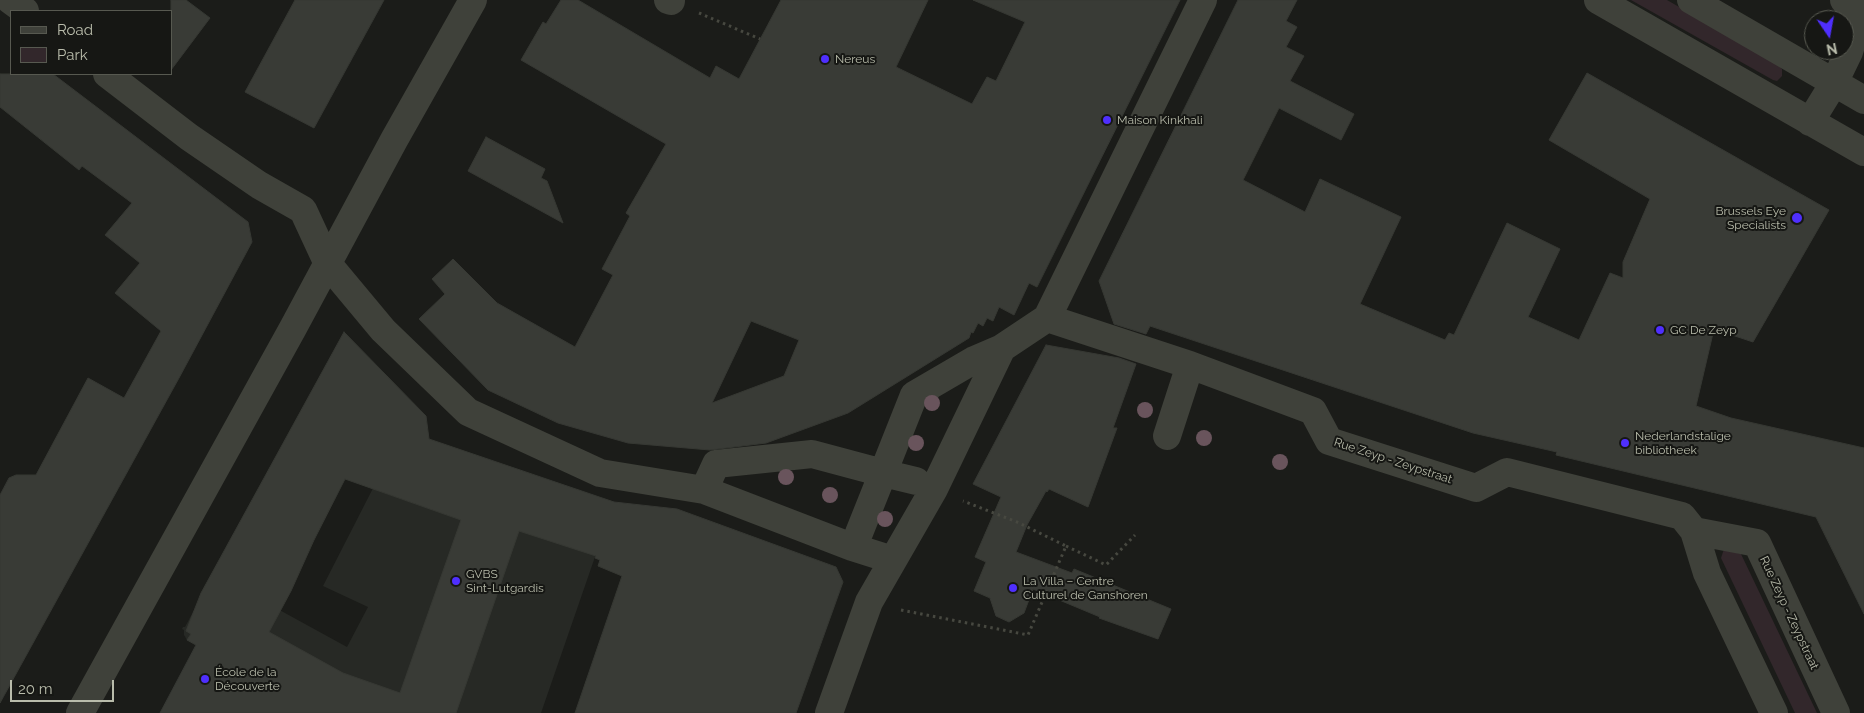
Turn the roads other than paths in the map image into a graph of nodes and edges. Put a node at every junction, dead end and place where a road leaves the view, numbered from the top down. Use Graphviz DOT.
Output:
graph roads {
  1 [pos="10,0"];
  2 [pos="473,0"];
  3 [pos="1203,0"];
  4 [pos="1598,0"];
  5 [pos="1844,0"];
  6 [pos="1698,2"];
  7 [pos="24,10"];
  8 [pos="108,75"];
  9 [pos="1834,83"];
  10 [pos="1864,100"];
  11 [pos="1810,122"];
  12 [pos="1864,152"];
  13 [pos="328,264"];
  14 [pos="1047,318"];
  15 [pos="1002,348"];
  16 [pos="1190,366"];
  17 [pos="1167,436"];
  18 [pos="883,473"];
  19 [pos="916,481"];
  20 [pos="704,490"];
  21 [pos="1694,531"];
  22 [pos="859,533"];
  23 [pos="893,560"];
  24 [pos="80,713"];
  25 [pos="829,713"];
  26 [pos="1774,713"];
  27 [pos="1836,713"];
  1 -- 7 [label="street"];
  2 -- 13 [label="street"];
  3 -- 14 [label="street"];
  4 -- 11 [label="street"];
  5 -- 9 [label="street"];
  6 -- 9 [label="street"];
  8 -- 13 [label="street"];
  9 -- 10 [label="street"];
  9 -- 11 [label="street"];
  11 -- 12 [label="street"];
  13 -- 20 [label="street"];
  13 -- 24 [label="street"];
  14 -- 15 [label="street"];
  14 -- 16 [label="street, Rue Zeyp - Zeypstraat"];
  15 -- 18 [label="street"];
  15 -- 23 [label="street"];
  16 -- 17 [label="street"];
  16 -- 21 [label="street, Rue Zeyp - Zeypstraat"];
  18 -- 19 [label="street"];
  18 -- 20 [label="street"];
  18 -- 22 [label="street"];
  20 -- 23 [label="street"];
  21 -- 26 [label="street, Rue Zeyp - Zeypstraat"];
  21 -- 27 [label="street, Rue Zeyp - Zeypstraat"];
  23 -- 25 [label="street"];
}
